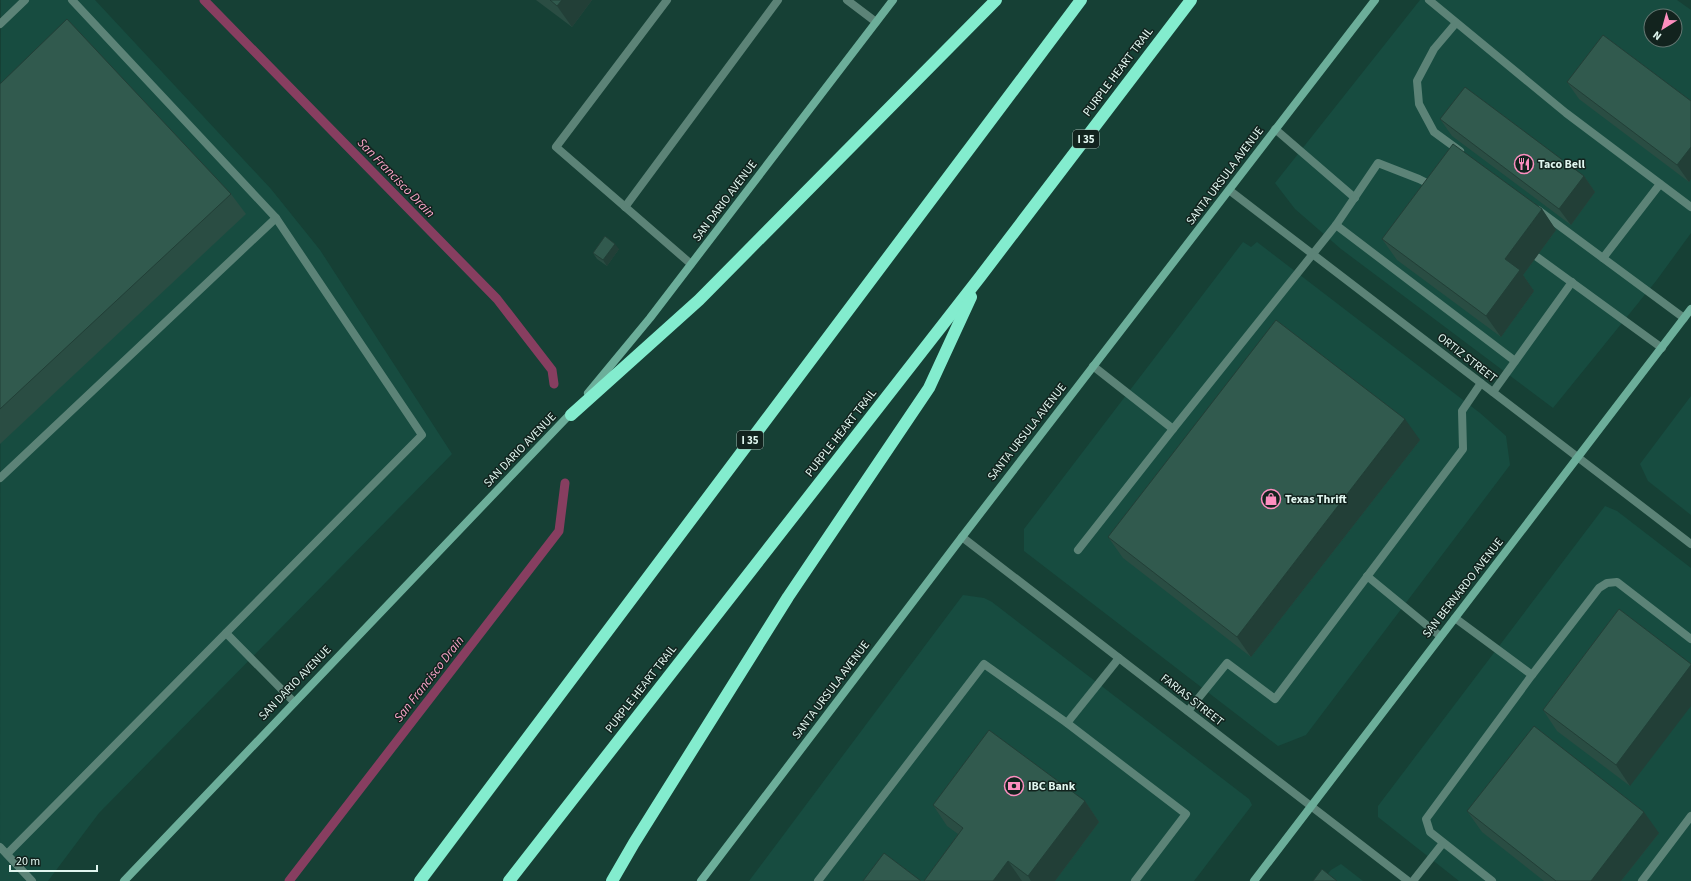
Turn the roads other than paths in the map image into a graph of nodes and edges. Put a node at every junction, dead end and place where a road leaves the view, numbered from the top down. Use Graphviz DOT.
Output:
graph roads {
  1 [pos="26,0"];
  2 [pos="72,0"];
  3 [pos="667,0"];
  4 [pos="778,0"];
  5 [pos="847,0"];
  6 [pos="893,0"];
  7 [pos="996,0"];
  8 [pos="1081,0"];
  9 [pos="1191,0"];
  10 [pos="1375,0"];
  11 [pos="1429,0"];
  12 [pos="876,22"];
  13 [pos="1456,22"];
  14 [pos="0,24"];
  15 [pos="1275,129"];
  16 [pos="1466,156"];
  17 [pos="1660,184"];
  18 [pos="1229,190"];
  19 [pos="1440,190"];
  20 [pos="1354,198"];
  21 [pos="625,207"];
  22 [pos="1534,207"];
  23 [pos="1691,207"];
  24 [pos="276,218"];
  25 [pos="1336,225"];
  26 [pos="1313,254"];
  27 [pos="1537,257"];
  28 [pos="1603,258"];
  29 [pos="691,264"];
  30 [pos="980,277"];
  31 [pos="1572,282"];
  32 [pos="1691,309"];
  33 [pos="1684,318"];
  34 [pos="1662,348"];
  35 [pos="1515,361"];
  36 [pos="1093,366"];
  37 [pos="1480,383"];
  38 [pos="1493,392"];
  39 [pos="571,415"];
  40 [pos="1174,429"];
  41 [pos="1578,457"];
  42 [pos="0,478"];
  43 [pos="962,537"];
  44 [pos="1691,544"];
  45 [pos="1078,550"];
  46 [pos="1367,576"];
  47 [pos="1455,618"];
  48 [pos="226,634"];
  49 [pos="1440,636"];
  50 [pos="1691,639"];
  51 [pos="1119,658"];
  52 [pos="1532,675"];
  53 [pos="294,702"];
  54 [pos="1188,711"];
  55 [pos="1067,723"];
  56 [pos="1311,807"];
  57 [pos="1691,816"];
  58 [pos="1443,843"];
  59 [pos="0,847"];
  60 [pos="7,854"];
  61 [pos="30,880"];
  62 [pos="124,881"];
  63 [pos="420,881"];
  64 [pos="509,881"];
  65 [pos="612,881"];
  66 [pos="701,881"];
  67 [pos="818,881"];
  68 [pos="1135,881"];
  69 [pos="1254,881"];
  70 [pos="1408,881"];
  71 [pos="1413,881"];
  72 [pos="1492,881"];
  73 [pos="1642,881"];
  1 -- 14 [label="street"];
  2 -- 24 [label="street"];
  3 -- 21 [label="street"];
  4 -- 21 [label="street"];
  5 -- 12 [label="street"];
  6 -- 12 [label="main road, SAN DARIO AVENUE"];
  7 -- 39 [label="highway"];
  8 -- 63 [label="highway, I 35"];
  9 -- 30 [label="highway, PURPLE HEART TRAIL / I 35"];
  10 -- 15 [label="main road, SANTA URSULA AVENUE"];
  11 -- 13 [label="street"];
  12 -- 29 [label="main road, SAN DARIO AVENUE"];
  13 -- 16 [label="street"];
  13 -- 17 [label="street"];
  15 -- 18 [label="main road, SANTA URSULA AVENUE"];
  15 -- 20 [label="street"];
  17 -- 23 [label="street"];
  17 -- 28 [label="street"];
  18 -- 26 [label="street, ORTIZ STREET"];
  18 -- 36 [label="main road, SANTA URSULA AVENUE"];
  19 -- 20 [label="street"];
  20 -- 25 [label="street"];
  21 -- 29 [label="street"];
  22 -- 28 [label="street"];
  24 -- 42 [label="street"];
  24 -- 48 [label="street"];
  25 -- 26 [label="street"];
  25 -- 35 [label="street"];
  26 -- 37 [label="street, ORTIZ STREET"];
  26 -- 40 [label="street"];
  27 -- 31 [label="street"];
  28 -- 33 [label="street"];
  29 -- 39 [label="main road, SAN DARIO AVENUE"];
  30 -- 64 [label="highway, PURPLE HEART TRAIL / I 35"];
  30 -- 65 [label="highway"];
  31 -- 34 [label="street"];
  31 -- 35 [label="street"];
  32 -- 33 [label="main road, SAN BERNARDO AVENUE"];
  33 -- 34 [label="main road, SAN BERNARDO AVENUE"];
  34 -- 41 [label="main road, SAN BERNARDO AVENUE"];
  35 -- 38 [label="street"];
  36 -- 40 [label="street"];
  36 -- 43 [label="main road, SANTA URSULA AVENUE"];
  37 -- 38 [label="street, ORTIZ STREET"];
  37 -- 46 [label="street"];
  38 -- 41 [label="street, ORTIZ STREET"];
  39 -- 53 [label="main road, SAN DARIO AVENUE"];
  40 -- 45 [label="street"];
  41 -- 44 [label="street, ORTIZ STREET"];
  41 -- 47 [label="main road, SAN BERNARDO AVENUE"];
  43 -- 51 [label="street, FARIAS STREET"];
  43 -- 66 [label="main road, SANTA URSULA AVENUE"];
  46 -- 49 [label="street"];
  46 -- 54 [label="street"];
  47 -- 49 [label="main road, SAN BERNARDO AVENUE"];
  47 -- 52 [label="street"];
  48 -- 53 [label="street"];
  48 -- 60 [label="street"];
  49 -- 56 [label="main road, SAN BERNARDO AVENUE"];
  50 -- 52 [label="street"];
  51 -- 54 [label="street, FARIAS STREET"];
  51 -- 55 [label="street"];
  52 -- 58 [label="street"];
  53 -- 62 [label="main road, SAN DARIO AVENUE"];
  54 -- 56 [label="street, FARIAS STREET"];
  55 -- 67 [label="street"];
  55 -- 68 [label="street"];
  56 -- 69 [label="main road, SAN BERNARDO AVENUE"];
  56 -- 70 [label="street, FARIAS STREET"];
  57 -- 73 [label="street"];
  58 -- 71 [label="street"];
  58 -- 72 [label="street"];
  59 -- 60 [label="street"];
  60 -- 61 [label="street"];
}
